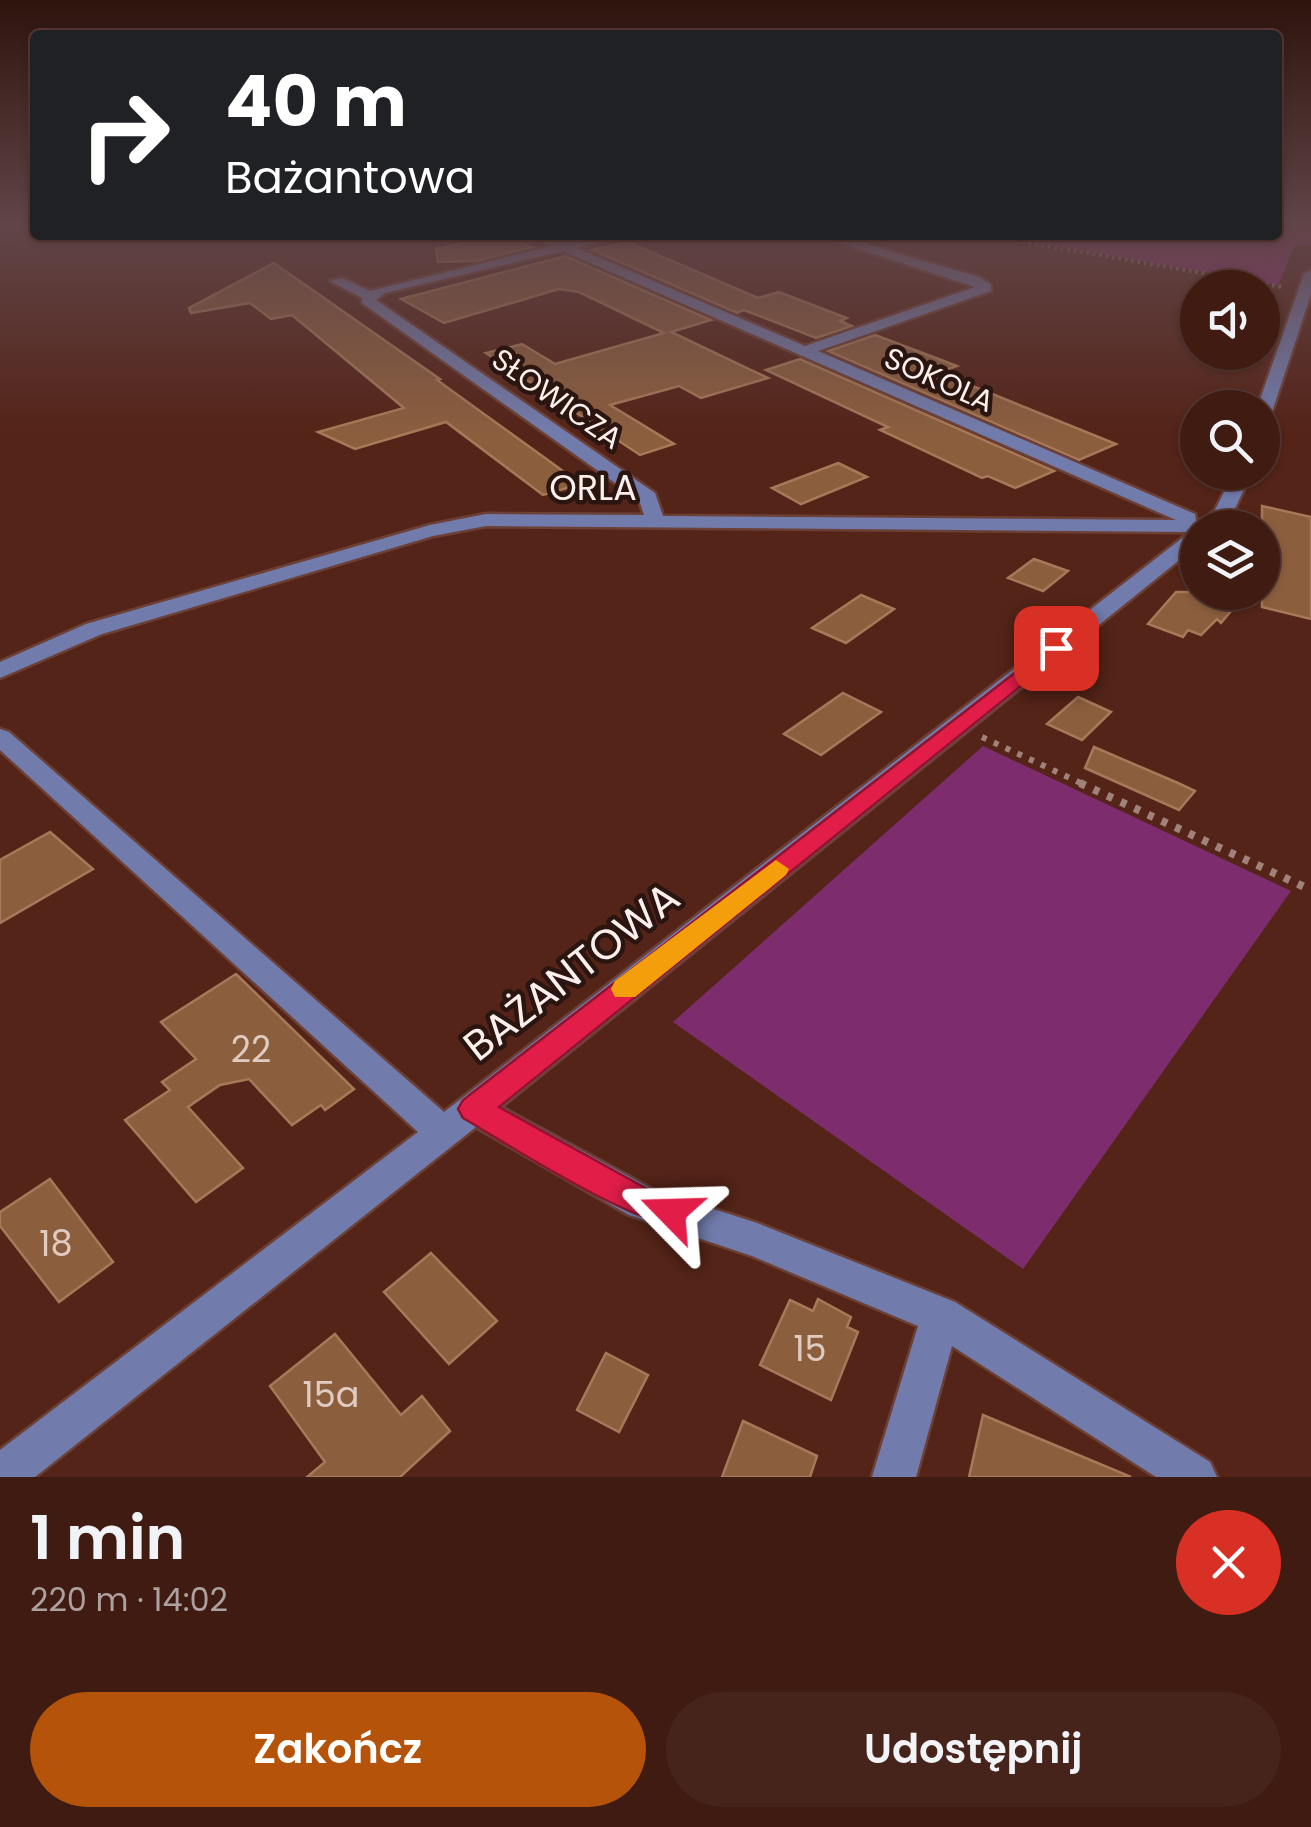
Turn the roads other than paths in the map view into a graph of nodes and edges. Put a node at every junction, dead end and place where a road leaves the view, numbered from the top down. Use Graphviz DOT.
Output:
graph roads {
  1 [pos="369,296"];
  2 [pos="677,296"];
  3 [pos="963,296"];
  4 [pos="1304,296"];
  5 [pos="804,351"];
  6 [pos="1272,390"];
  7 [pos="1180,515"];
  8 [pos="655,521"];
  9 [pos="1180,527"];
  10 [pos="1180,549"];
  11 [pos="0,671"];
  12 [pos="0,737"];
  13 [pos="474,1109"];
  14 [pos="443,1134"];
  15 [pos="941,1316"];
  16 [pos="0,1477"];
  17 [pos="894,1477"];
  18 [pos="1196,1477"];
  1 -- 8 [label="street, SŁOWICZA"];
  2 -- 5 [label="street, SOKOLA"];
  3 -- 5 [label="street"];
  4 -- 6 [label="street"];
  5 -- 7 [label="street, SOKOLA"];
  8 -- 9 [label="street, ORLA"];
  8 -- 11 [label="street, ORLA"];
  10 -- 13 [label="street, BAŻANTOWA"];
  12 -- 14 [label="street"];
  13 -- 14 [label="street, BAŻANTOWA"];
  13 -- 15 [label="street"];
  14 -- 16 [label="street, BAŻANTOWA"];
  15 -- 17 [label="street"];
  15 -- 18 [label="street"];
}
